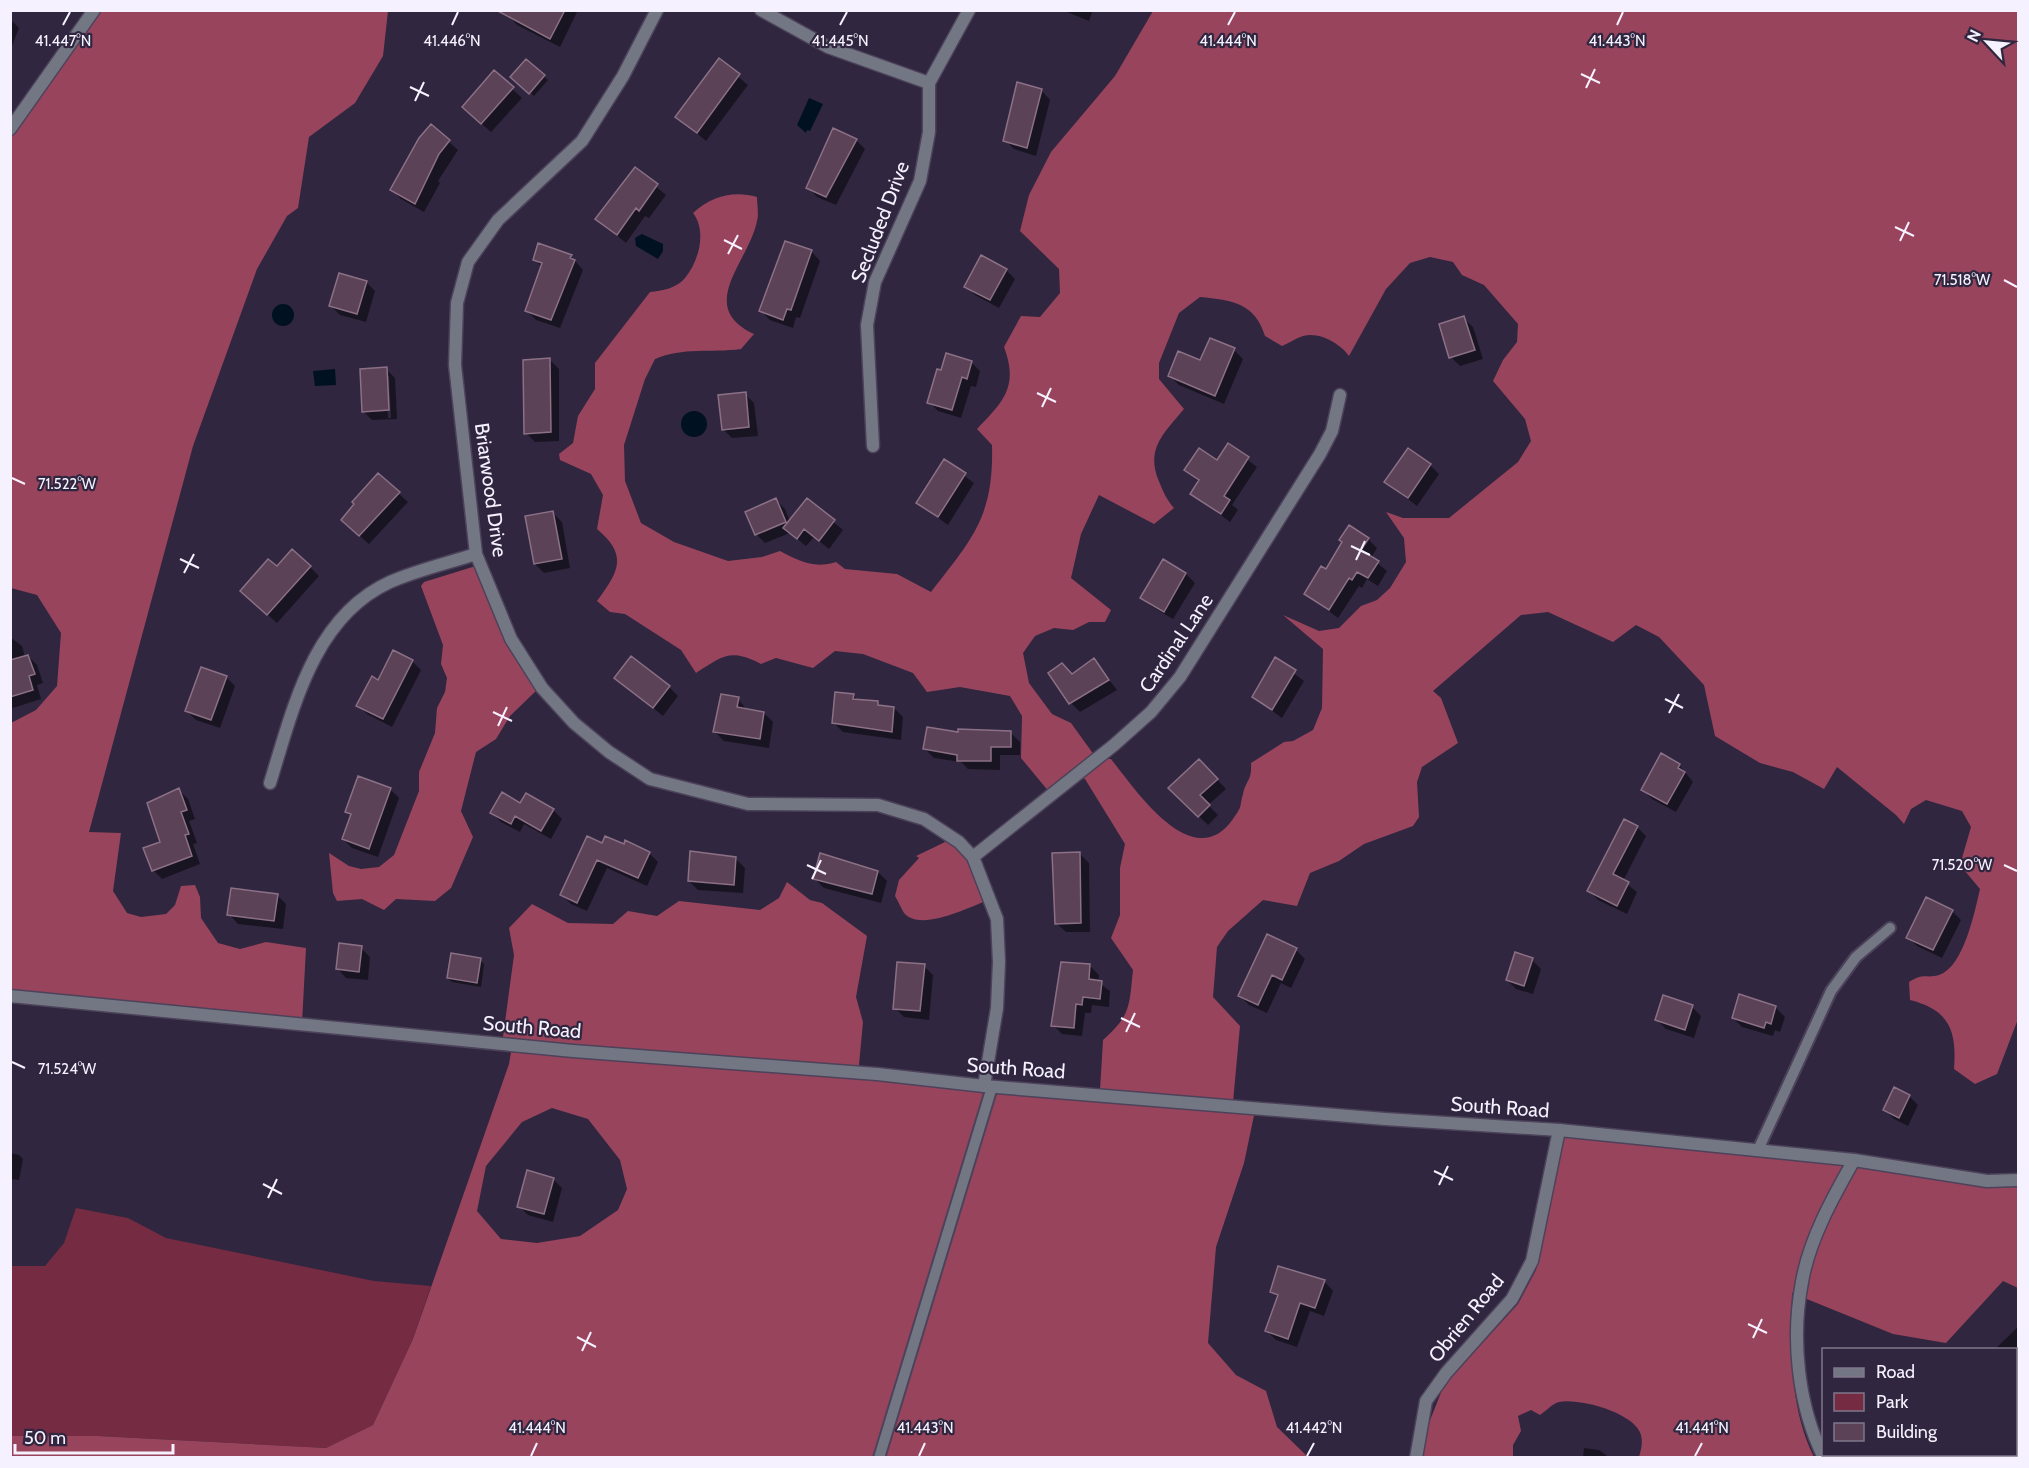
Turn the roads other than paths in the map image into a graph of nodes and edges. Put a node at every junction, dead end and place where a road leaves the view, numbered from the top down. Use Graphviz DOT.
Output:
graph roads {
  1 [pos="94,10"];
  2 [pos="657,10"];
  3 [pos="761,10"];
  4 [pos="969,10"];
  5 [pos="929,83"];
  6 [pos="10,129"];
  7 [pos="1340,395"];
  8 [pos="873,446"];
  9 [pos="476,554"];
  10 [pos="270,783"];
  11 [pos="974,857"];
  12 [pos="1890,928"];
  13 [pos="10,996"];
  14 [pos="988,1086"];
  15 [pos="1559,1130"];
  16 [pos="1758,1150"];
  17 [pos="1854,1160"];
  18 [pos="2019,1180"];
  19 [pos="1822,1454"];
  20 [pos="879,1458"];
  21 [pos="1416,1458"];
  1 -- 6 [label="street"];
  2 -- 9 [label="street, Briarwood Drive"];
  3 -- 5 [label="street"];
  4 -- 5 [label="street, Secluded Drive"];
  5 -- 8 [label="street, Secluded Drive"];
  7 -- 11 [label="street, Cardinal Lane"];
  9 -- 10 [label="street"];
  9 -- 11 [label="street, Briarwood Drive"];
  11 -- 14 [label="street"];
  12 -- 16 [label="lane"];
  13 -- 14 [label="street, South Road"];
  14 -- 15 [label="street, South Road"];
  14 -- 20 [label="lane"];
  15 -- 16 [label="street, South Road"];
  15 -- 21 [label="street, Obrien Road"];
  16 -- 17 [label="street, South Road"];
  17 -- 18 [label="street, South Road"];
  17 -- 19 [label="street"];
}
